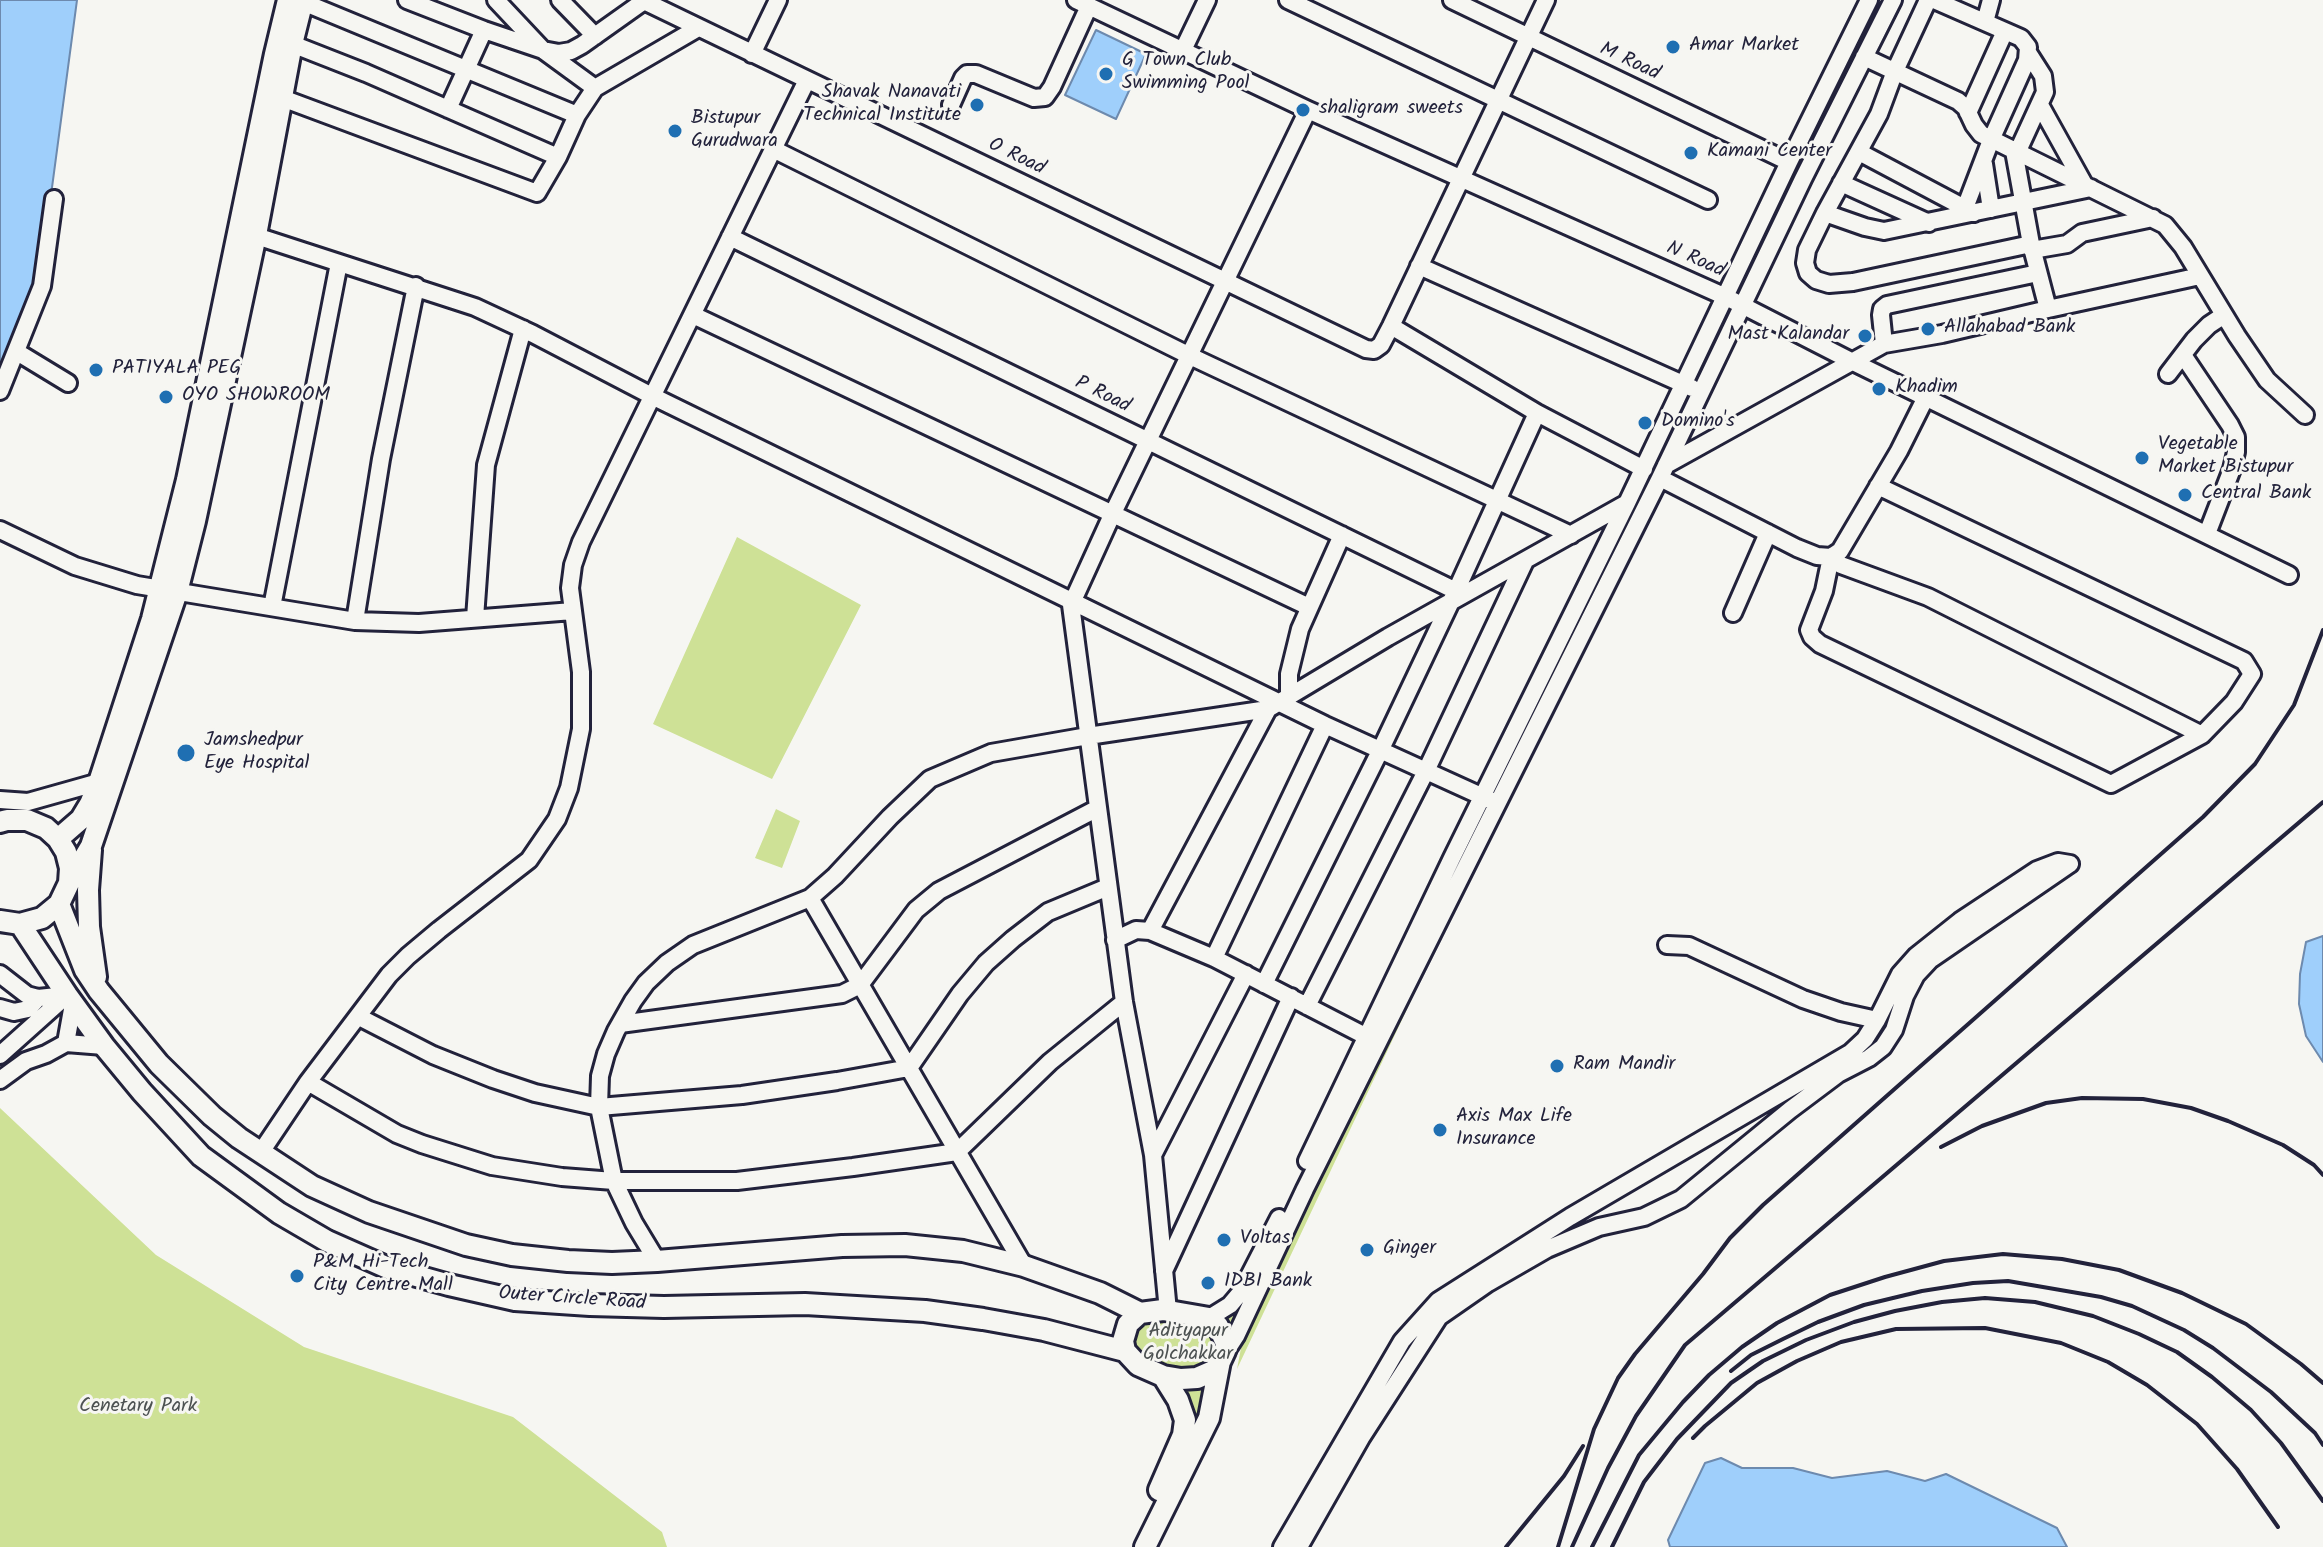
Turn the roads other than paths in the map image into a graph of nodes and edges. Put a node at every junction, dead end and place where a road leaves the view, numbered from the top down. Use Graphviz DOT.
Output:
graph roads {
  1 [pos="407,0"];
  2 [pos="441,0"];
  3 [pos="496,0"];
  4 [pos="560,0"];
  5 [pos="778,0"];
  6 [pos="1207,0"];
  7 [pos="1288,0"];
  8 [pos="1452,0"];
  9 [pos="1546,0"];
  10 [pos="1869,0"];
  11 [pos="1893,0"];
  12 [pos="1931,0"];
  13 [pos="1991,0"];
  14 [pos="298,1"];
  15 [pos="643,1"];
  16 [pos="1083,3"];
  17 [pos="453,18"];
  18 [pos="1985,22"];
  19 [pos="698,28"];
  20 [pos="484,30"];
  21 [pos="2005,31"];
  22 [pos="595,36"];
  23 [pos="1528,37"];
  24 [pos="292,44"];
  25 [pos="543,50"];
  26 [pos="1183,50"];
  27 [pos="752,54"];
  28 [pos="2029,54"];
  29 [pos="1864,57"];
  30 [pos="466,70"];
  31 [pos="1895,71"];
  32 [pos="807,80"];
  33 [pos="595,88"];
  34 [pos="282,98"];
  35 [pos="1499,100"];
  36 [pos="951,105"];
  37 [pos="2040,105"];
  38 [pos="448,109"];
  39 [pos="1308,110"];
  40 [pos="1968,113"];
  41 [pos="577,115"];
  42 [pos="1991,140"];
  43 [pos="773,149"];
  44 [pos="1859,152"];
  45 [pos="2015,152"];
  46 [pos="558,157"];
  47 [pos="1789,162"];
  48 [pos="1983,162"];
  49 [pos="1461,178"];
  50 [pos="1841,183"];
  51 [pos="2088,187"];
  52 [pos="54,199"];
  53 [pos="1708,200"];
  54 [pos="2022,202"];
  55 [pos="1977,210"];
  56 [pos="1825,213"];
  57 [pos="2153,218"];
  58 [pos="1929,223"];
  59 [pos="247,233"];
  60 [pos="730,237"];
  61 [pos="2032,247"];
  62 [pos="339,263"];
  63 [pos="1419,266"];
  64 [pos="2038,273"];
  65 [pos="2200,276"];
  66 [pos="1226,281"];
  67 [pos="416,286"];
  68 [pos="1726,297"];
  69 [pos="1743,305"];
  70 [pos="2048,309"];
  71 [pos="693,315"];
  72 [pos="2224,315"];
  73 [pos="1391,326"];
  74 [pos="523,329"];
  75 [pos="1884,344"];
  76 [pos="17,352"];
  77 [pos="2183,355"];
  78 [pos="1190,356"];
  79 [pos="1853,362"];
  80 [pos="2168,374"];
  81 [pos="68,383"];
  82 [pos="1684,384"];
  83 [pos="0,391"];
  84 [pos="1701,392"];
  85 [pos="652,396"];
  86 [pos="1926,397"];
  87 [pos="1537,413"];
  88 [pos="2305,415"];
  89 [pos="1150,441"];
  90 [pos="1644,469"];
  91 [pos="1663,472"];
  92 [pos="1878,486"];
  93 [pos="1498,499"];
  94 [pos="1627,503"];
  95 [pos="1112,515"];
  96 [pos="0,530"];
  97 [pos="1768,533"];
  98 [pos="2207,534"];
  99 [pos="1342,535"];
  100 [pos="1571,535"];
  101 [pos="1831,557"];
  102 [pos="1525,561"];
  103 [pos="2289,575"];
  104 [pos="168,590"];
  105 [pos="1453,597"];
  106 [pos="1073,602"];
  107 [pos="272,607"];
  108 [pos="1309,607"];
  109 [pos="573,611"];
  110 [pos="1733,613"];
  111 [pos="475,618"];
  112 [pos="355,621"];
  113 [pos="1279,703"];
  114 [pos="1325,725"];
  115 [pos="2202,735"];
  116 [pos="1088,736"];
  117 [pos="1380,751"];
  118 [pos="1426,771"];
  119 [pos="99,782"];
  120 [pos="0,800"];
  121 [pos="1491,800"];
  122 [pos="1098,808"];
  123 [pos="0,822"];
  124 [pos="58,839"];
  125 [pos="91,846"];
  126 [pos="69,883"];
  127 [pos="1108,887"];
  128 [pos="810,898"];
  129 [pos="59,904"];
  130 [pos="10,923"];
  131 [pos="1150,931"];
  132 [pos="1115,940"];
  133 [pos="1667,945"];
  134 [pos="1214,958"];
  135 [pos="0,974"];
  136 [pos="1246,974"];
  137 [pos="1264,984"];
  138 [pos="860,985"];
  139 [pos="96,987"];
  140 [pos="1291,997"];
  141 [pos="38,998"];
  142 [pos="70,1000"];
  143 [pos="1124,1002"];
  144 [pos="1307,1006"];
  145 [pos="0,1008"];
  146 [pos="359,1017"];
  147 [pos="1877,1020"];
  148 [pos="620,1024"];
  149 [pos="1372,1040"];
  150 [pos="66,1043"];
  151 [pos="104,1046"];
  152 [pos="0,1055"];
  153 [pos="909,1068"];
  154 [pos="1,1077"];
  155 [pos="308,1082"];
  156 [pos="599,1107"];
  157 [pos="261,1152"];
  158 [pos="957,1152"];
  159 [pos="1153,1155"];
  160 [pos="614,1181"];
  161 [pos="657,1261"];
  162 [pos="1024,1266"];
  163 [pos="1163,1274"];
  164 [pos="1168,1311"];
  165 [pos="1140,1313"];
  166 [pos="1209,1318"];
  167 [pos="1410,1344"];
  168 [pos="1125,1351"];
  169 [pos="1221,1360"];
  170 [pos="1163,1376"];
  171 [pos="1131,1547"];
  172 [pos="1145,1547"];
  173 [pos="1282,1547"];
  174 [pos="1299,1547"];
  1 -- 17 [label="street"];
  2 -- 17 [label="street"];
  3 -- 25 [label="street"];
  4 -- 22 [label="street"];
  5 -- 27 [label="street"];
  6 -- 26 [label="street"];
  7 -- 35 [label="street"];
  8 -- 23 [label="street, M Road"];
  9 -- 23 [label="street"];
  10 -- 47 [label="street"];
  11 -- 29 [label="street"];
  12 -- 18 [label="street"];
  12 -- 31 [label="street"];
  13 -- 18 [label="street"];
  14 -- 24 [label="main road"];
  14 -- 30 [label="street"];
  14 -- 59 [label="main road"];
  15 -- 19 [label="street, O Road"];
  15 -- 22 [label="street"];
  16 -- 26 [label="street, N Road"];
  16 -- 36 [label="street"];
  17 -- 20 [label="street"];
  18 -- 21 [label="street"];
  19 -- 27 [label="street, O Road"];
  19 -- 33 [label="street"];
  20 -- 25 [label="street"];
  20 -- 30 [label="street"];
  21 -- 28 [label="street"];
  21 -- 40 [label="street"];
  22 -- 25 [label="street"];
  23 -- 35 [label="street"];
  23 -- 47 [label="street, M Road"];
  24 -- 34 [label="main road"];
  24 -- 38 [label="street"];
  25 -- 33 [label="street"];
  26 -- 39 [label="street, N Road"];
  27 -- 32 [label="street, O Road"];
  28 -- 37 [label="street"];
  28 -- 42 [label="street"];
  29 -- 31 [label="street"];
  29 -- 69 [label="street"];
  30 -- 38 [label="street"];
  30 -- 41 [label="street"];
  31 -- 40 [label="street"];
  31 -- 44 [label="street"];
  32 -- 43 [label="street"];
  32 -- 66 [label="street, O Road"];
  33 -- 41 [label="street"];
  34 -- 46 [label="street"];
  34 -- 59 [label="main road"];
  35 -- 49 [label="street"];
  35 -- 53 [label="street"];
  37 -- 45 [label="street"];
  37 -- 51 [label="street"];
  38 -- 46 [label="street"];
  39 -- 49 [label="street, N Road"];
  39 -- 66 [label="street"];
  40 -- 42 [label="street"];
  41 -- 46 [label="street"];
  42 -- 45 [label="street"];
  42 -- 48 [label="street"];
  43 -- 60 [label="street"];
  43 -- 78 [label="street"];
  44 -- 50 [label="street"];
  44 -- 55 [label="street"];
  45 -- 51 [label="street"];
  45 -- 54 [label="street"];
  47 -- 68 [label="street"];
  48 -- 55 [label="street"];
  48 -- 55 [label="street"];
  49 -- 63 [label="street"];
  49 -- 68 [label="street, N Road"];
  50 -- 56 [label="street"];
  50 -- 58 [label="street"];
  51 -- 54 [label="street"];
  51 -- 57 [label="street"];
  52 -- 76 [label="street"];
  54 -- 55 [label="street"];
  54 -- 61 [label="street"];
  55 -- 58 [label="street"];
  56 -- 58 [label="street"];
  56 -- 61 [label="street"];
  57 -- 61 [label="street"];
  57 -- 65 [label="street"];
  59 -- 62 [label="street"];
  59 -- 104 [label="main road"];
  60 -- 71 [label="street"];
  60 -- 89 [label="street, P Road"];
  61 -- 64 [label="street"];
  62 -- 67 [label="street"];
  62 -- 107 [label="street"];
  63 -- 73 [label="street"];
  63 -- 82 [label="street"];
  64 -- 70 [label="street"];
  64 -- 75 [label="street"];
  65 -- 70 [label="street"];
  65 -- 72 [label="street"];
  66 -- 73 [label="street, O Road"];
  66 -- 78 [label="street"];
  67 -- 74 [label="street"];
  67 -- 112 [label="street"];
  68 -- 69 [label="street, N Road"];
  68 -- 82 [label="street"];
  69 -- 79 [label="street, N Road"];
  69 -- 84 [label="street"];
  70 -- 75 [label="street"];
  71 -- 85 [label="street"];
  71 -- 95 [label="street"];
  72 -- 77 [label="street"];
  72 -- 88 [label="street"];
  73 -- 87 [label="street"];
  74 -- 85 [label="street"];
  74 -- 111 [label="street"];
  75 -- 79 [label="street"];
  76 -- 81 [label="street"];
  76 -- 83 [label="street"];
  77 -- 80 [label="street"];
  77 -- 98 [label="street"];
  78 -- 89 [label="street"];
  78 -- 93 [label="street"];
  79 -- 86 [label="street, N Road"];
  79 -- 91 [label="street"];
  82 -- 84 [label="street"];
  82 -- 90 [label="street"];
  84 -- 91 [label="street"];
  85 -- 106 [label="street"];
  85 -- 109 [label="street"];
  86 -- 92 [label="street"];
  86 -- 98 [label="street, N Road"];
  87 -- 90 [label="street"];
  87 -- 93 [label="street"];
  89 -- 95 [label="street"];
  89 -- 99 [label="street, P Road"];
  90 -- 94 [label="street"];
  91 -- 97 [label="street"];
  91 -- 121 [label="street"];
  92 -- 101 [label="street"];
  92 -- 115 [label="street"];
  93 -- 100 [label="street"];
  93 -- 105 [label="street"];
  94 -- 100 [label="street"];
  94 -- 121 [label="street"];
  95 -- 106 [label="street"];
  95 -- 108 [label="street"];
  96 -- 104 [label="street"];
  97 -- 101 [label="street"];
  97 -- 110 [label="street"];
  98 -- 103 [label="street, N Road"];
  99 -- 105 [label="street, P Road"];
  99 -- 108 [label="street"];
  100 -- 102 [label="street"];
  101 -- 115 [label="street"];
  101 -- 115 [label="street"];
  102 -- 105 [label="street"];
  102 -- 118 [label="street"];
  104 -- 107 [label="street"];
  104 -- 119 [label="main road"];
  104 -- 125 [label="main road"];
  105 -- 113 [label="street"];
  105 -- 117 [label="street"];
  106 -- 113 [label="street"];
  106 -- 116 [label="street"];
  107 -- 112 [label="street"];
  108 -- 113 [label="street"];
  109 -- 111 [label="street"];
  109 -- 146 [label="street"];
  111 -- 112 [label="street"];
  113 -- 114 [label="street"];
  113 -- 116 [label="street"];
  113 -- 131 [label="street"];
  114 -- 117 [label="street"];
  114 -- 134 [label="street"];
  116 -- 122 [label="street"];
  116 -- 128 [label="street"];
  117 -- 118 [label="street"];
  117 -- 137 [label="street"];
  118 -- 121 [label="street"];
  118 -- 144 [label="street"];
  119 -- 120 [label="street"];
  119 -- 124 [label="main road"];
  121 -- 149 [label="street"];
  122 -- 127 [label="street"];
  122 -- 138 [label="street"];
  123 -- 124 [label="main road"];
  124 -- 126 [label="main road"];
  125 -- 126 [label="main road"];
  125 -- 139 [label="main road"];
  126 -- 129 [label="main road"];
  127 -- 132 [label="street"];
  127 -- 153 [label="street"];
  128 -- 138 [label="street"];
  128 -- 148 [label="street"];
  129 -- 130 [label="main road"];
  129 -- 139 [label="main road"];
  130 -- 142 [label="main road, Outer Circle Road"];
  131 -- 132 [label="street"];
  131 -- 134 [label="street"];
  132 -- 143 [label="street"];
  133 -- 147 [label="street"];
  134 -- 136 [label="street"];
  135 -- 141 [label="street"];
  136 -- 137 [label="street"];
  136 -- 159 [label="street"];
  137 -- 140 [label="street"];
  138 -- 148 [label="street"];
  138 -- 153 [label="street"];
  139 -- 142 [label="main road"];
  139 -- 157 [label="main road"];
  140 -- 144 [label="street"];
  140 -- 163 [label="street"];
  141 -- 142 [label="street"];
  141 -- 145 [label="street"];
  142 -- 150 [label="street"];
  142 -- 151 [label="main road, Outer Circle Road"];
  142 -- 152 [label="street"];
  143 -- 158 [label="street"];
  143 -- 159 [label="street"];
  144 -- 149 [label="street"];
  146 -- 155 [label="street"];
  146 -- 156 [label="street"];
  147 -- 167 [label="street"];
  147 -- 167 [label="street"];
  148 -- 156 [label="street"];
  149 -- 166 [label="street"];
  149 -- 169 [label="street"];
  150 -- 151 [label="street"];
  150 -- 154 [label="street"];
  151 -- 168 [label="main road, Outer Circle Road"];
  153 -- 156 [label="street"];
  153 -- 158 [label="street"];
  155 -- 157 [label="street"];
  155 -- 160 [label="street"];
  156 -- 160 [label="street"];
  157 -- 161 [label="main road"];
  158 -- 160 [label="street"];
  158 -- 162 [label="street"];
  159 -- 163 [label="street"];
  160 -- 161 [label="street"];
  161 -- 162 [label="main road"];
  162 -- 165 [label="main road"];
  163 -- 164 [label="street"];
  164 -- 165 [label="main road"];
  164 -- 166 [label="main road"];
  165 -- 168 [label="main road"];
  166 -- 169 [label="main road"];
  167 -- 173 [label="street"];
  167 -- 174 [label="street"];
  168 -- 170 [label="main road"];
  169 -- 170 [label="main road"];
  169 -- 172 [label="main road"];
  170 -- 171 [label="main road"];
}
